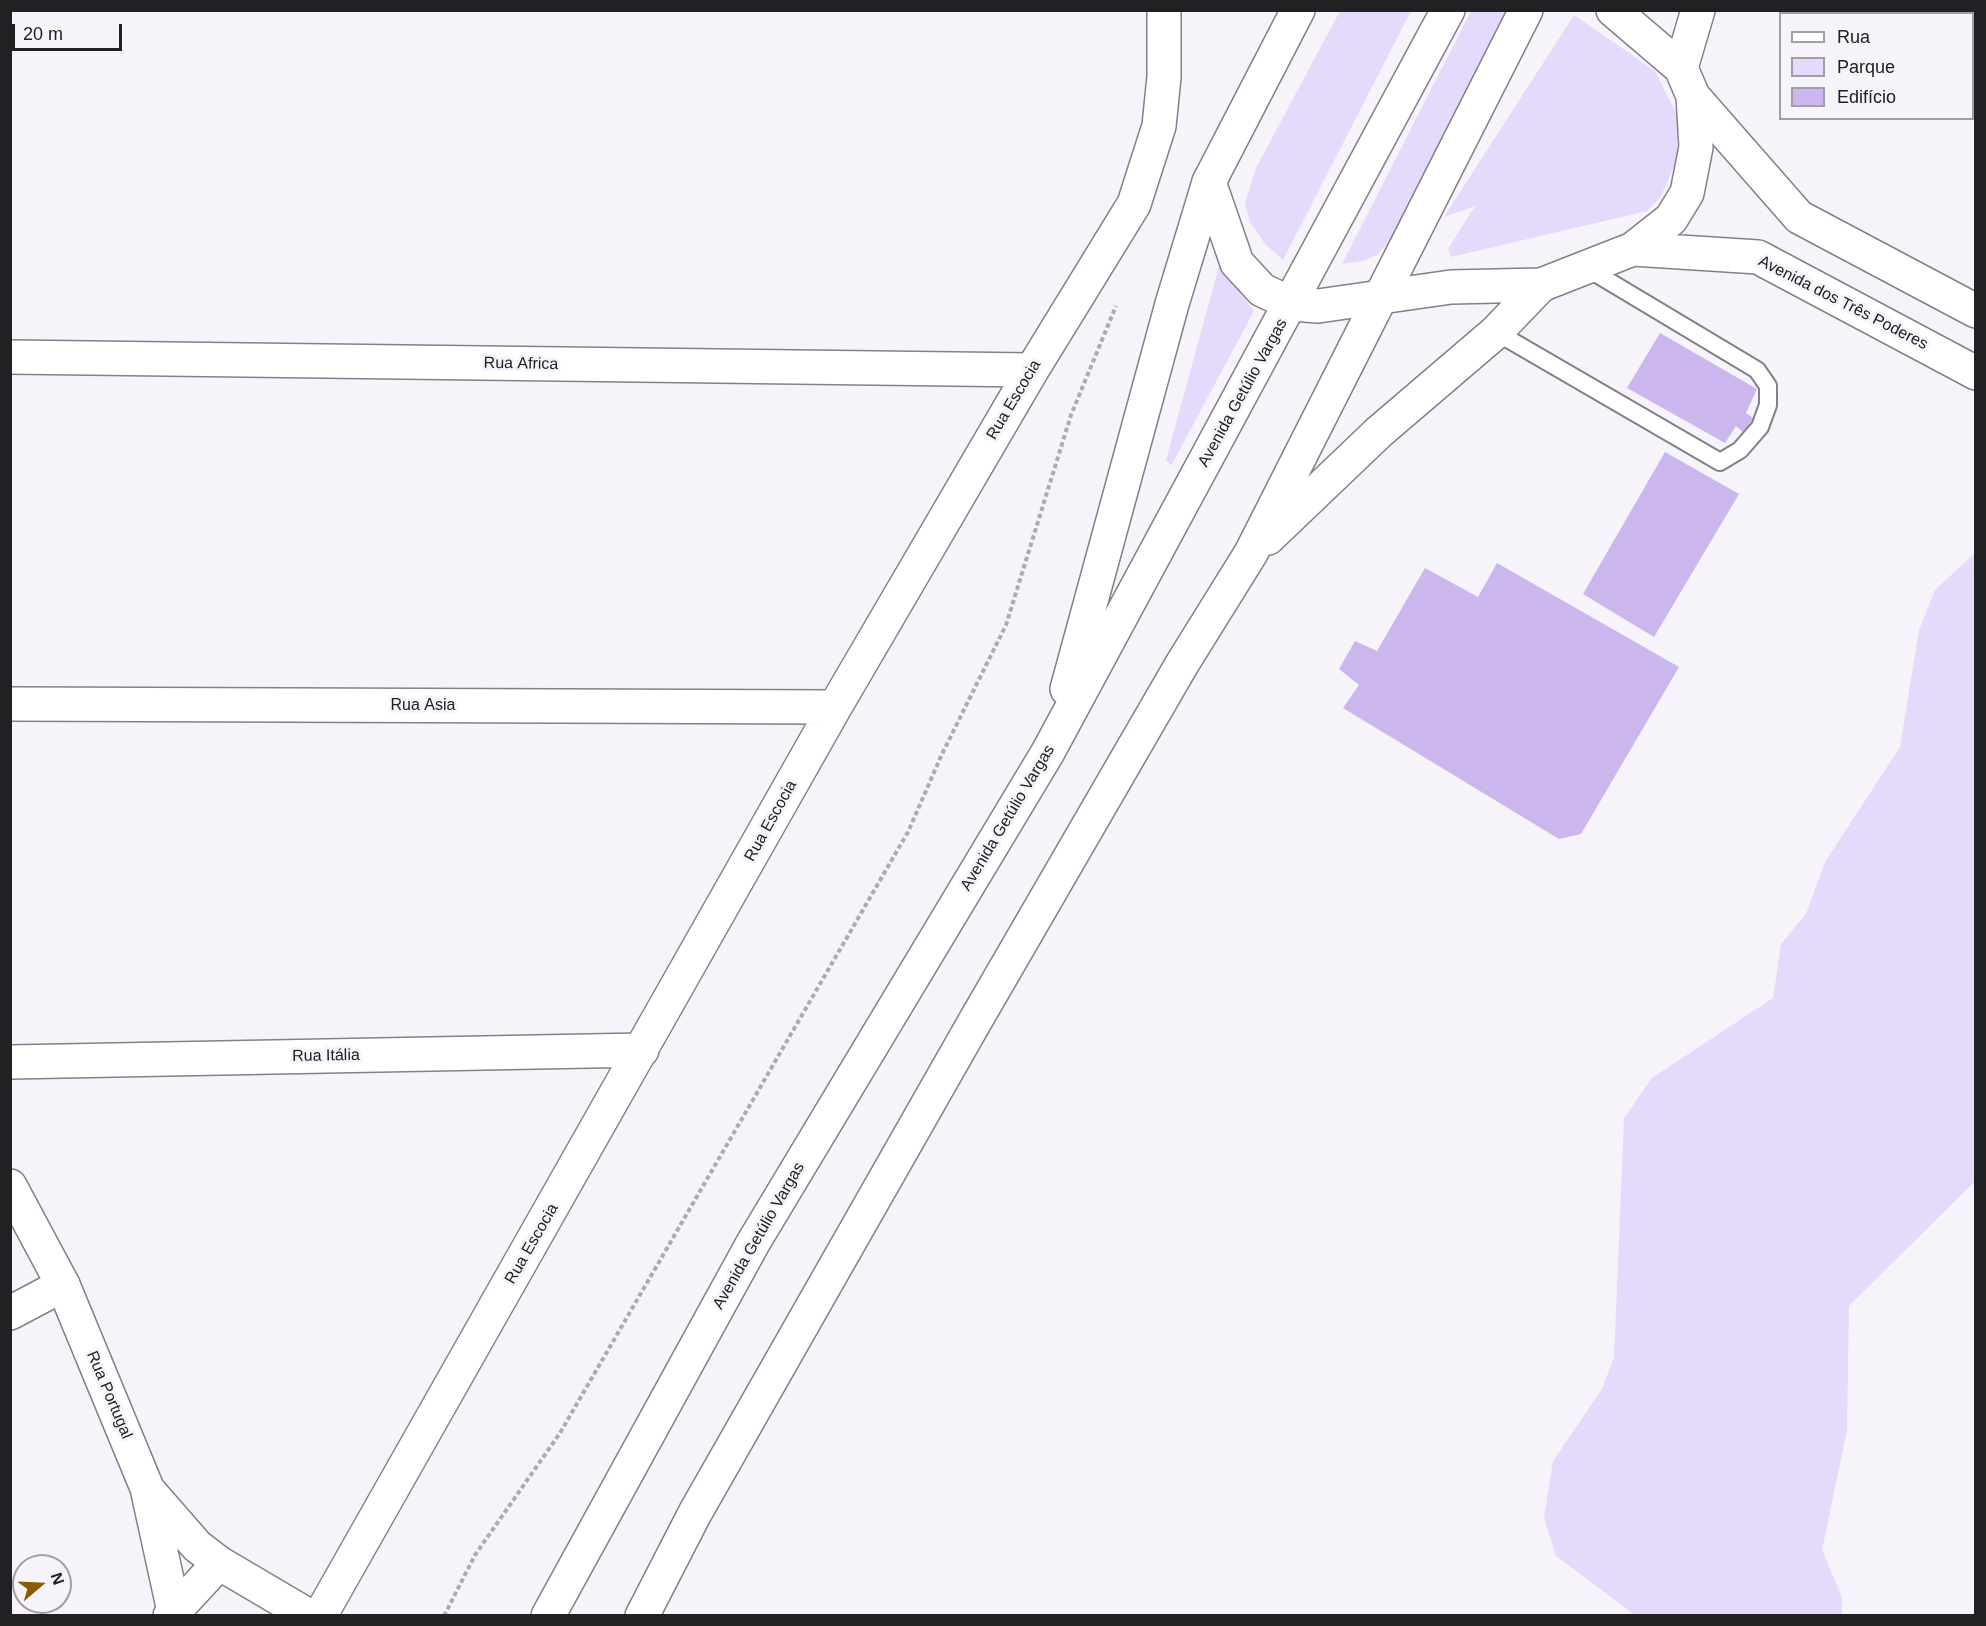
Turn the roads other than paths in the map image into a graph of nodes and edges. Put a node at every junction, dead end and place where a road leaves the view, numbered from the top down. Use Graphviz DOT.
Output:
graph roads {
  1 [pos="1164,10"];
  2 [pos="1298,10"];
  3 [pos="1448,10"];
  4 [pos="1526,10"];
  5 [pos="1613,10"];
  6 [pos="1700,16"];
  7 [pos="1687,82"];
  8 [pos="1209,182"];
  9 [pos="1632,249"];
  10 [pos="1585,267"];
  11 [pos="1540,285"];
  12 [pos="1380,297"];
  13 [pos="1292,304"];
  14 [pos="1976,311"];
  15 [pos="1496,332"];
  16 [pos="10,357"];
  17 [pos="1032,370"];
  18 [pos="1976,373"];
  19 [pos="1251,553"];
  20 [pos="10,704"];
  21 [pos="835,707"];
  22 [pos="1048,752"];
  23 [pos="642,1050"];
  24 [pos="10,1062"];
  25 [pos="10,1186"];
  26 [pos="63,1285"];
  27 [pos="10,1313"];
  28 [pos="147,1488"];
  29 [pos="219,1563"];
  30 [pos="173,1615"];
  31 [pos="309,1616"];
  32 [pos="320,1616"];
  33 [pos="548,1616"];
  34 [pos="642,1616"];
  1 -- 17 [label="street, Rua Escocia"];
  2 -- 8 [label="street"];
  3 -- 13 [label="street, Avenida Getúlio Vargas"];
  4 -- 12 [label="street"];
  5 -- 7 [label="street"];
  6 -- 7 [label="street"];
  7 -- 9 [label="street"];
  7 -- 14 [label="street"];
  8 -- 13 [label="street, Avenida dos Três Poderes"];
  8 -- 22 [label="street"];
  9 -- 10 [label="street, Avenida dos Três Poderes"];
  9 -- 18 [label="street, Avenida dos Três Poderes"];
  10 -- 11 [label="street, Avenida dos Três Poderes"];
  10 -- 15 [label="lane"];
  11 -- 12 [label="street, Avenida dos Três Poderes"];
  11 -- 15 [label="street"];
  12 -- 13 [label="street, Avenida dos Três Poderes"];
  12 -- 19 [label="street"];
  13 -- 22 [label="street, Avenida Getúlio Vargas"];
  15 -- 19 [label="street"];
  16 -- 17 [label="street, Rua Africa"];
  17 -- 21 [label="street, Rua Escocia"];
  19 -- 34 [label="street"];
  20 -- 21 [label="street, Rua Asia"];
  21 -- 23 [label="street, Rua Escocia"];
  22 -- 33 [label="street, Avenida Getúlio Vargas"];
  23 -- 24 [label="street, Rua Itália"];
  23 -- 32 [label="street, Rua Escocia"];
  25 -- 26 [label="street, Rua Portugal"];
  26 -- 27 [label="street"];
  26 -- 28 [label="street, Rua Portugal"];
  28 -- 29 [label="street"];
  28 -- 30 [label="street, Rua Portugal"];
  29 -- 30 [label="street"];
  29 -- 31 [label="street"];
}
